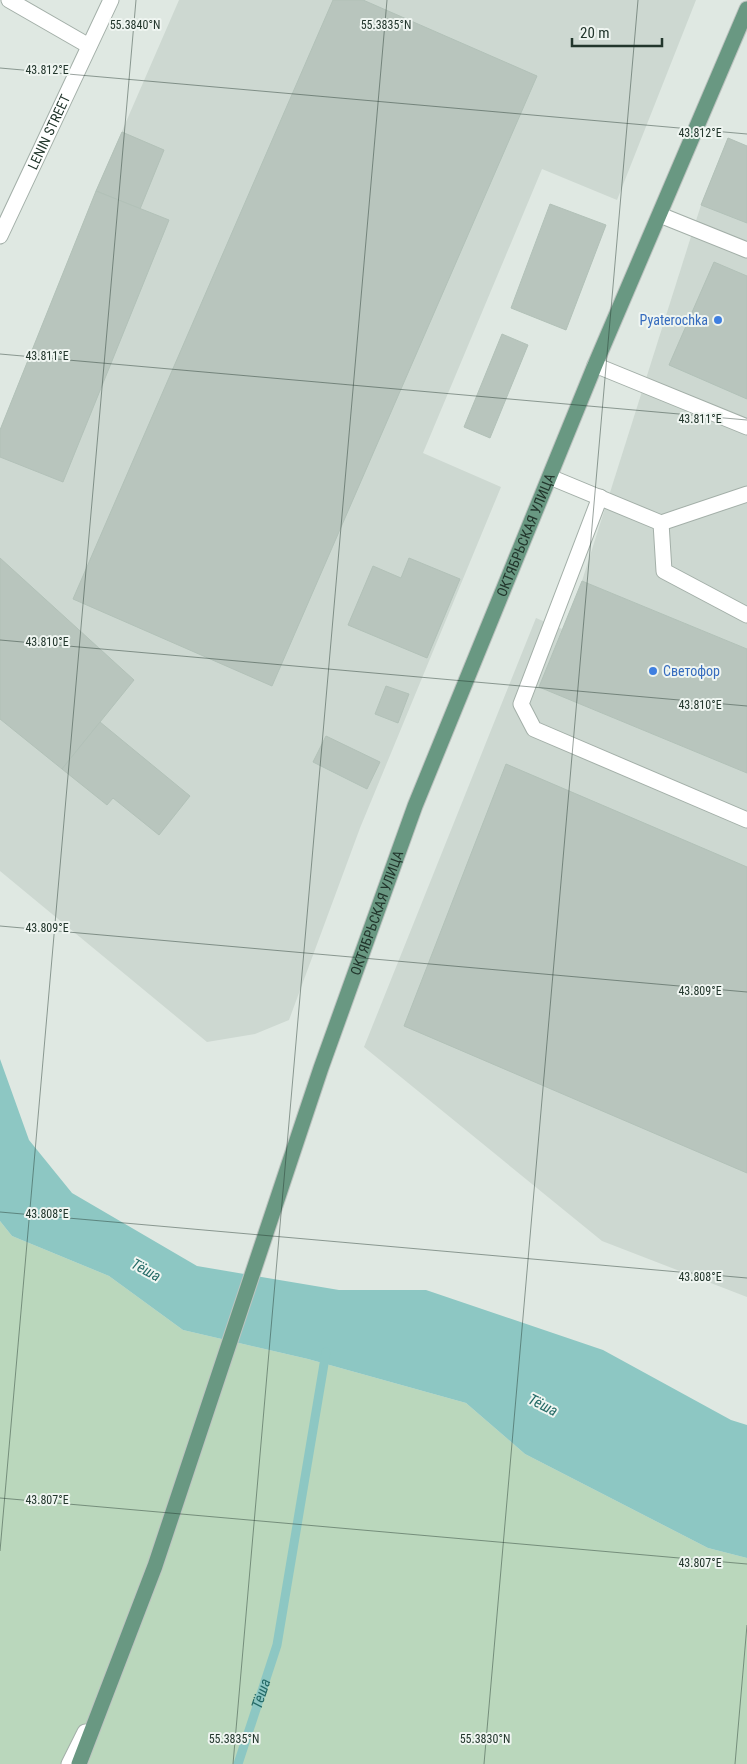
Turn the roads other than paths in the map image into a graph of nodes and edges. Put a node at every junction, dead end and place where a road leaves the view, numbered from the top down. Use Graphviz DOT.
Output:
graph roads {
  1 [pos="9,0"];
  2 [pos="111,0"];
  3 [pos="747,8"];
  4 [pos="90,46"];
  5 [pos="660,215"];
  6 [pos="0,236"];
  7 [pos="747,250"];
  8 [pos="595,365"];
  9 [pos="747,427"];
  10 [pos="550,476"];
  11 [pos="747,494"];
  12 [pos="600,497"];
  13 [pos="661,523"];
  14 [pos="747,615"];
  15 [pos="747,820"];
  16 [pos="116,1670"];
  17 [pos="69,1764"];
  18 [pos="79,1764"];
  1 -- 4 [label="street"];
  2 -- 4 [label="street, LENIN STREET"];
  3 -- 5 [label="main road, ОКТЯБРЬСКАЯ УЛИЦА"];
  4 -- 6 [label="street, LENIN STREET"];
  5 -- 7 [label="street"];
  5 -- 8 [label="main road, ОКТЯБРЬСКАЯ УЛИЦА"];
  8 -- 9 [label="street"];
  8 -- 10 [label="main road, ОКТЯБРЬСКАЯ УЛИЦА"];
  10 -- 12 [label="street"];
  10 -- 16 [label="main road, ОКТЯБРЬСКАЯ УЛИЦА"];
  11 -- 13 [label="street"];
  12 -- 13 [label="street"];
  12 -- 15 [label="street"];
  13 -- 14 [label="street"];
  16 -- 17 [label="street"];
  16 -- 18 [label="main road, ОКТЯБРЬСКАЯ УЛИЦА"];
}
